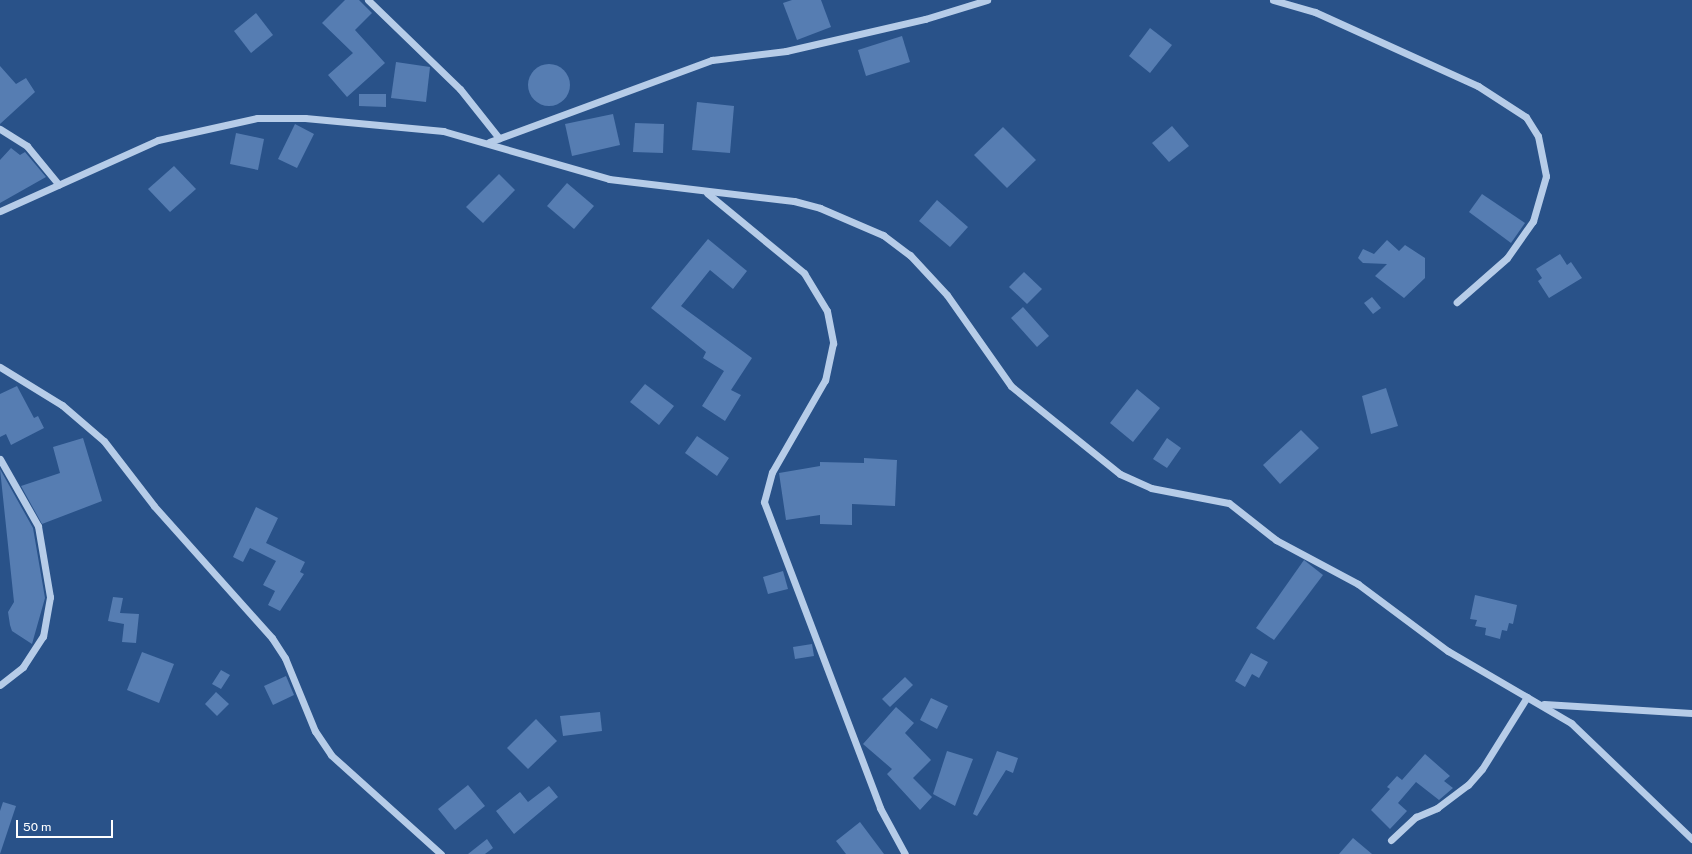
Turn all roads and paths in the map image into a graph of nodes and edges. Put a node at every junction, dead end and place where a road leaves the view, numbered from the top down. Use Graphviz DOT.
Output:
graph roads {
  1 [pos="368,0"];
  2 [pos="987,0"];
  3 [pos="1273,0"];
  4 [pos="0,129"];
  5 [pos="499,138"];
  6 [pos="489,142"];
  7 [pos="59,185"];
  8 [pos="707,193"];
  9 [pos="0,210"];
  10 [pos="1457,302"];
  11 [pos="0,367"];
  12 [pos="0,459"];
  13 [pos="0,685"];
  14 [pos="1527,697"];
  15 [pos="1544,704"];
  16 [pos="1692,713"];
  17 [pos="1692,839"];
  18 [pos="1391,840"];
  19 [pos="441,854"];
  20 [pos="905,854"];
  1 -- 5 [label="street"];
  2 -- 5 [label="street"];
  3 -- 10 [label="street"];
  4 -- 7 [label="street"];
  5 -- 6 [label="street"];
  6 -- 7 [label="street"];
  6 -- 8 [label="street"];
  7 -- 9 [label="street"];
  8 -- 14 [label="street"];
  8 -- 20 [label="street"];
  11 -- 19 [label="street"];
  12 -- 13 [label="street"];
  14 -- 15 [label="street"];
  14 -- 18 [label="street"];
  15 -- 16 [label="street"];
  15 -- 17 [label="street"];
}
